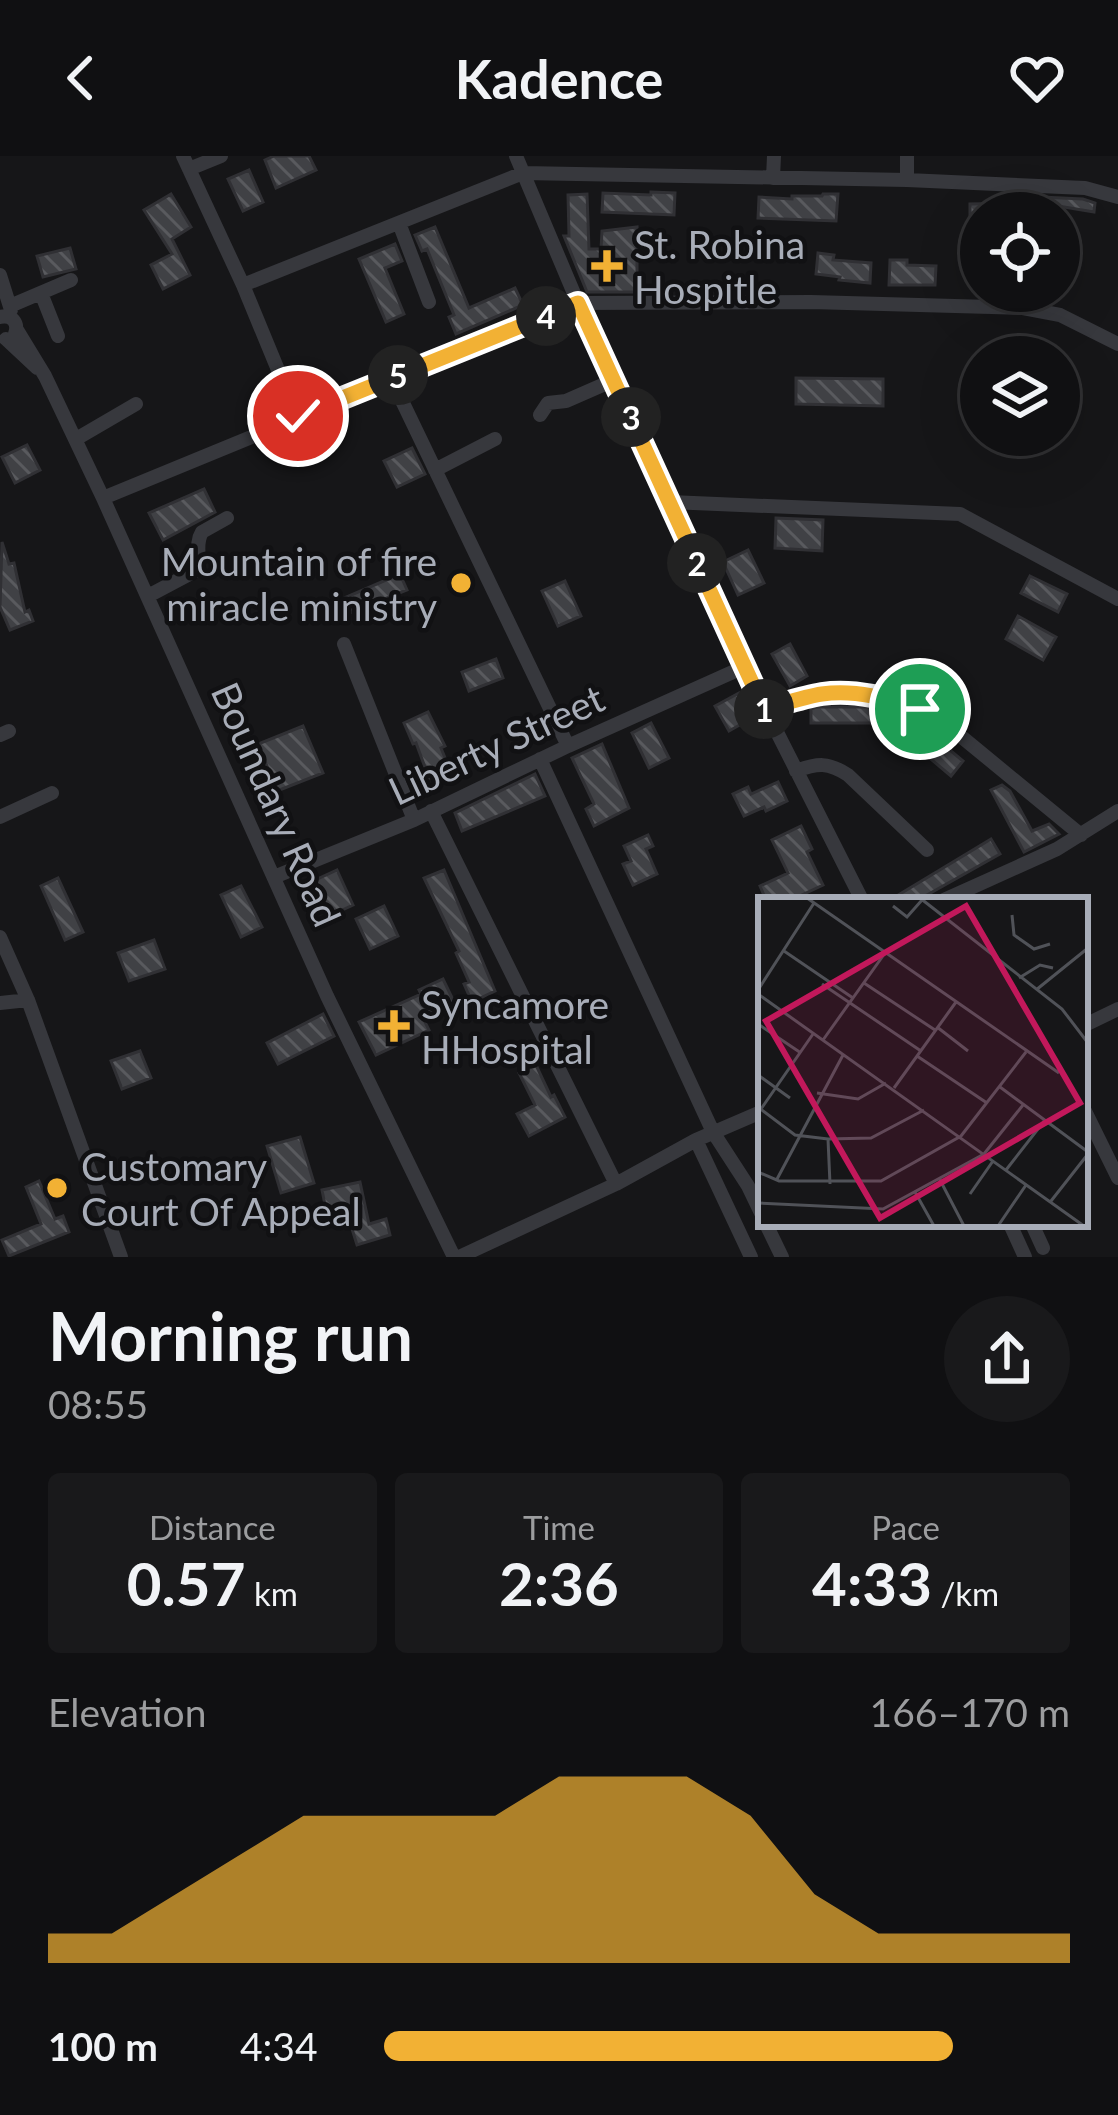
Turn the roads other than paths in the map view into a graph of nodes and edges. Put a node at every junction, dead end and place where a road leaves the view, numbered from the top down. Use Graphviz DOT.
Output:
graph roads {
  1 [pos="220,156"];
  2 [pos="516,156"];
  3 [pos="774,156"];
  4 [pos="908,156"];
  5 [pos="186,162"];
  6 [pos="523,173"];
  7 [pos="773,178"];
  8 [pos="907,180"];
  9 [pos="1118,197"];
  10 [pos="399,223"];
  11 [pos="71,280"];
  12 [pos="3,281"];
  13 [pos="243,284"];
  14 [pos="40,293"];
  15 [pos="429,302"];
  16 [pos="578,303"];
  17 [pos="7,324"];
  18 [pos="58,336"];
  19 [pos="1118,344"];
  20 [pos="392,378"];
  21 [pos="614,380"];
  22 [pos="136,404"];
  23 [pos="539,415"];
  24 [pos="298,416"];
  25 [pos="76,439"];
  26 [pos="495,439"];
  27 [pos="435,470"];
  28 [pos="103,498"];
  29 [pos="670,502"];
  30 [pos="227,518"];
  31 [pos="148,596"];
  32 [pos="1118,598"];
  33 [pos="344,644"];
  34 [pos="744,667"];
  35 [pos="764,709"];
  36 [pos="568,746"];
  37 [pos="540,758"];
  38 [pos="796,771"];
  39 [pos="52,793"];
  40 [pos="1118,811"];
  41 [pos="431,812"];
  42 [pos="0,817"];
  43 [pos="414,820"];
  44 [pos="1081,835"];
  45 [pos="927,850"];
  46 [pos="274,877"];
  47 [pos="860,897"];
  48 [pos="951,897"];
  49 [pos="0,938"];
  50 [pos="28,1000"];
  51 [pos="0,1004"];
  52 [pos="1118,1010"];
  53 [pos="1088,1024"];
  54 [pos="758,1113"];
  55 [pos="1088,1117"];
  56 [pos="713,1132"];
  57 [pos="697,1140"];
  58 [pos="1118,1178"];
  59 [pos="616,1184"];
  60 [pos="758,1207"];
  61 [pos="767,1227"];
  62 [pos="1011,1227"];
  63 [pos="1033,1227"];
  64 [pos="1043,1248"];
  65 [pos="121,1257"];
  66 [pos="456,1257"];
  67 [pos="751,1257"];
  68 [pos="782,1257"];
  69 [pos="1025,1257"];
  1 -- 5 [label="street"];
  2 -- 6 [label="street"];
  3 -- 7 [label="street"];
  4 -- 8 [label="street"];
  5 -- 13 [label="street"];
  6 -- 7 [label="street"];
  6 -- 10 [label="street"];
  6 -- 16 [label="street"];
  7 -- 8 [label="street"];
  8 -- 9 [label="street"];
  10 -- 13 [label="street"];
  10 -- 15 [label="street"];
  11 -- 14 [label="street"];
  12 -- 17 [label="street, Boundary Road"];
  13 -- 24 [label="street"];
  14 -- 17 [label="street"];
  14 -- 18 [label="street"];
  16 -- 19 [label="street"];
  16 -- 20 [label="street"];
  16 -- 21 [label="street"];
  17 -- 25 [label="street, Boundary Road"];
  20 -- 24 [label="street"];
  20 -- 27 [label="street"];
  21 -- 23 [label="street"];
  21 -- 29 [label="street"];
  22 -- 25 [label="street"];
  24 -- 28 [label="street"];
  25 -- 28 [label="street, Boundary Road"];
  26 -- 27 [label="street"];
  27 -- 36 [label="street"];
  28 -- 31 [label="street, Boundary Road"];
  29 -- 32 [label="street"];
  29 -- 34 [label="street"];
  30 -- 31 [label="street"];
  31 -- 46 [label="street, Boundary Road"];
  33 -- 43 [label="street"];
  34 -- 35 [label="street"];
  34 -- 36 [label="street, Liberty Street"];
  35 -- 38 [label="street"];
  35 -- 44 [label="street"];
  36 -- 37 [label="street, Liberty Street"];
  37 -- 41 [label="street, Liberty Street"];
  37 -- 56 [label="street"];
  38 -- 45 [label="street"];
  38 -- 47 [label="street"];
  39 -- 42 [label="street"];
  40 -- 44 [label="street"];
  41 -- 43 [label="street, Liberty Street"];
  41 -- 59 [label="street"];
  43 -- 46 [label="street, Liberty Street"];
  44 -- 48 [label="street"];
  46 -- 66 [label="street, Boundary Road"];
  49 -- 50 [label="street"];
  50 -- 51 [label="street"];
  50 -- 65 [label="street"];
  52 -- 53 [label="street"];
  54 -- 56 [label="street"];
  55 -- 58 [label="street"];
  56 -- 57 [label="street"];
  56 -- 60 [label="street"];
  57 -- 59 [label="street"];
  57 -- 67 [label="street"];
  59 -- 66 [label="street"];
  61 -- 68 [label="street"];
  62 -- 69 [label="street"];
  63 -- 64 [label="street"];
}
